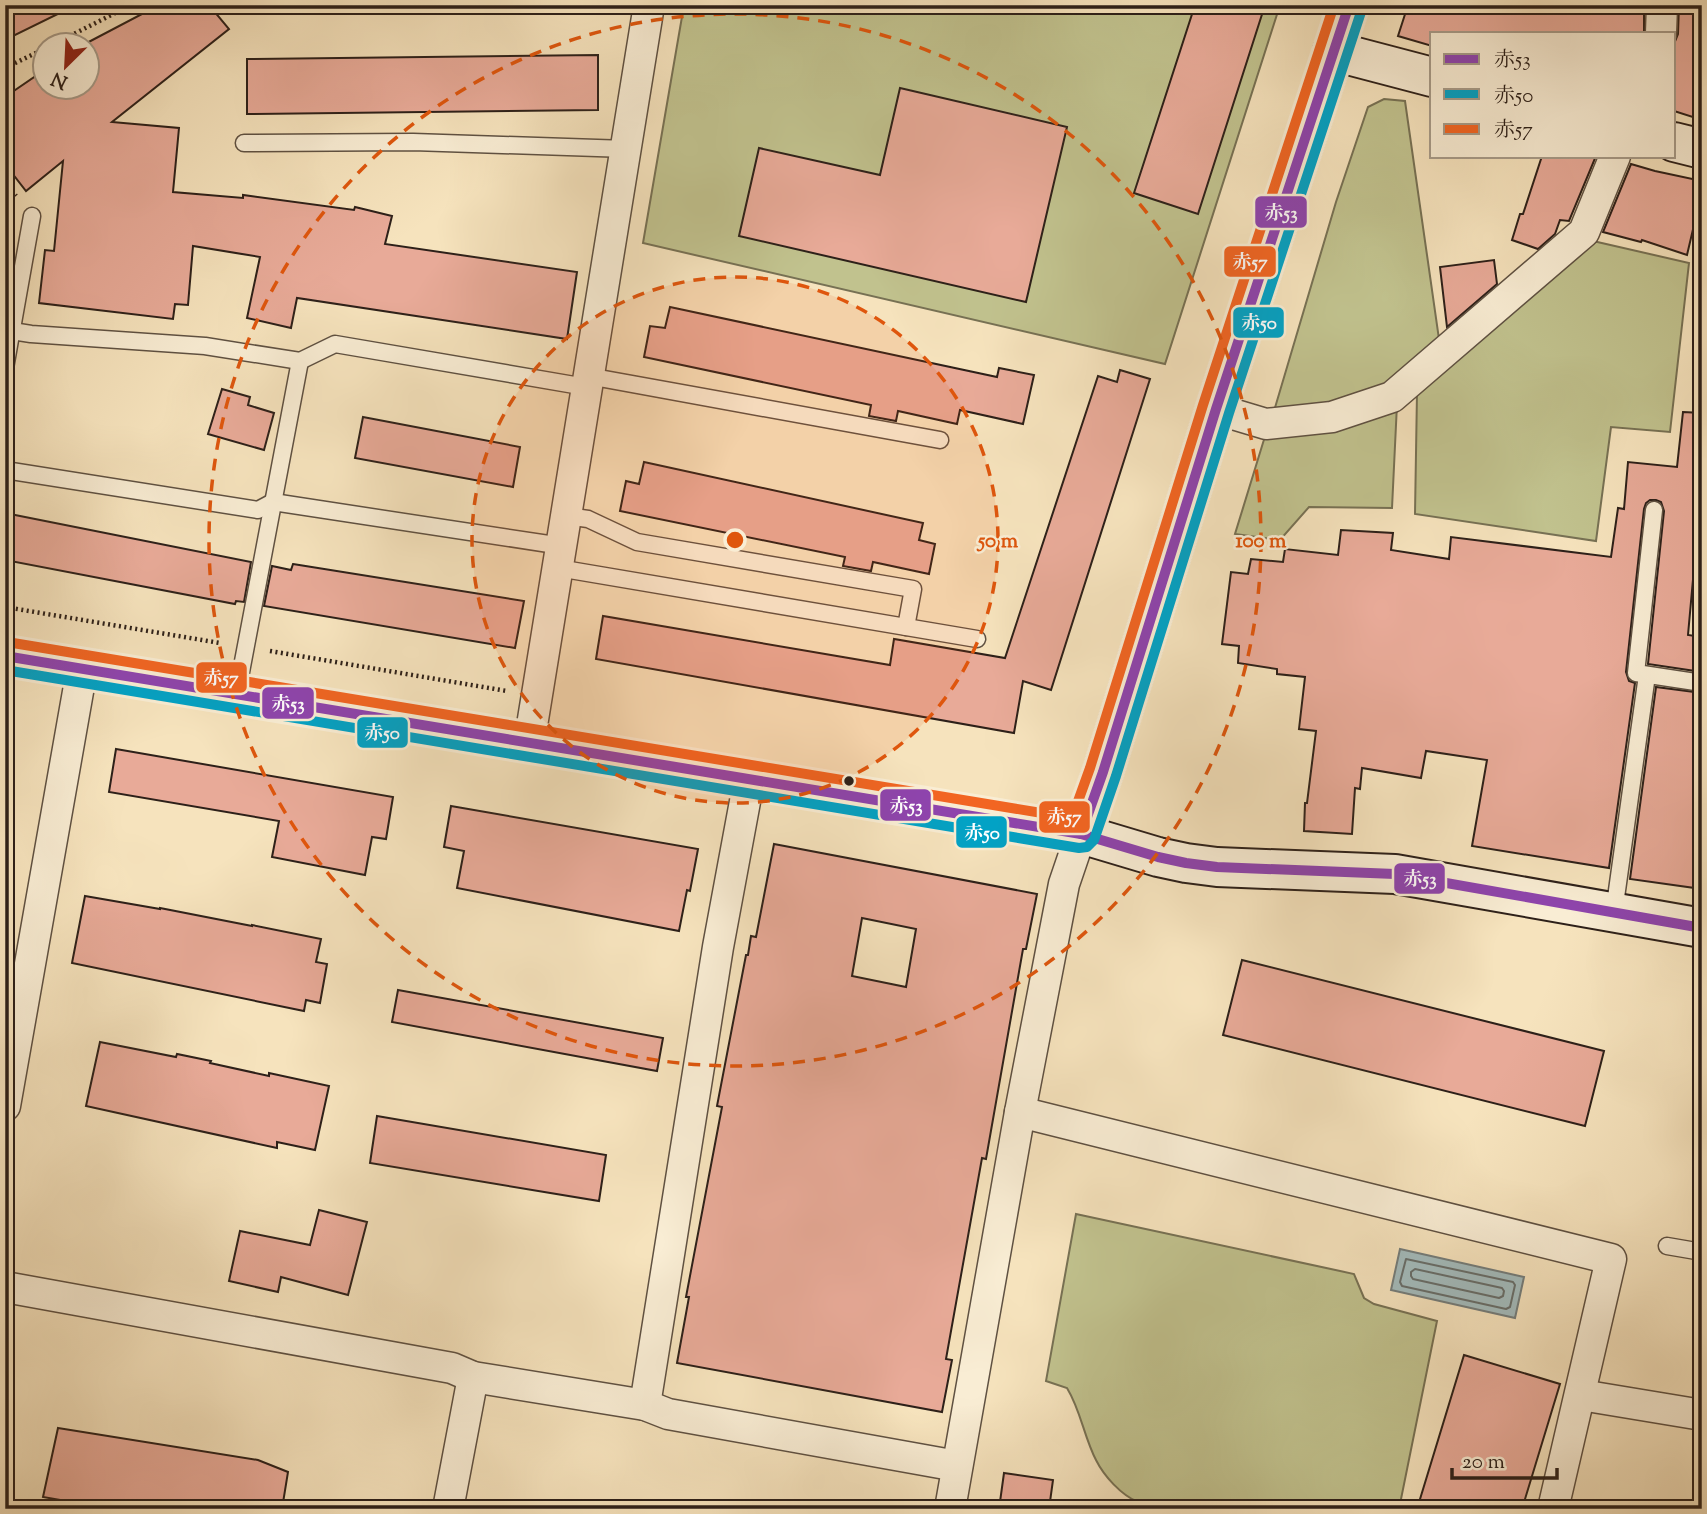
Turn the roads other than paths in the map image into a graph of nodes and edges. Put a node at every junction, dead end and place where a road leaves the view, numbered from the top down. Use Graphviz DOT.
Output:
graph roads {
  1 [pos="649,5"];
  2 [pos="1349,5"];
  3 [pos="1662,5"];
  4 [pos="1661,32"];
  5 [pos="1333,51"];
  6 [pos="1430,76"];
  7 [pos="1676,142"];
  8 [pos="244,144"];
  9 [pos="627,149"];
  10 [pos="1702,149"];
  11 [pos="1614,158"];
  12 [pos="32,216"];
  13 [pos="12,331"];
  14 [pos="300,361"];
  15 [pos="5,368"];
  16 [pos="587,382"];
  17 [pos="1216,409"];
  18 [pos="940,440"];
  19 [pos="5,470"];
  20 [pos="273,502"];
  21 [pos="1654,510"];
  22 [pos="567,516"];
  23 [pos="560,557"];
  24 [pos="906,627"];
  25 [pos="977,639"];
  26 [pos="5,656"];
  27 [pos="82,669"];
  28 [pos="1647,675"];
  29 [pos="1702,683"];
  30 [pos="237,693"];
  31 [pos="529,744"];
  32 [pos="749,780"];
  33 [pos="1081,834"];
  34 [pos="1614,912"];
  35 [pos="1702,928"];
  36 [pos="5,1105"];
  37 [pos="1020,1112"];
  38 [pos="1667,1246"];
  39 [pos="1702,1252"];
  40 [pos="5,1287"];
  41 [pos="473,1377"];
  42 [pos="1581,1395"];
  43 [pos="645,1405"];
  44 [pos="1702,1415"];
  45 [pos="957,1466"];
  46 [pos="448,1509"];
  47 [pos="950,1509"];
  48 [pos="1553,1509"];
  1 -- 9 [label="street"];
  2 -- 5 [label="main road"];
  3 -- 4 [label="street"];
  5 -- 6 [label="main road"];
  5 -- 17 [label="main road"];
  7 -- 10 [label="main road"];
  8 -- 9 [label="lane"];
  9 -- 16 [label="street"];
  11 -- 17 [label="street"];
  12 -- 13 [label="lane"];
  13 -- 14 [label="lane"];
  13 -- 15 [label="lane"];
  14 -- 16 [label="lane"];
  14 -- 20 [label="lane"];
  16 -- 18 [label="lane"];
  16 -- 22 [label="street"];
  17 -- 33 [label="main road"];
  19 -- 20 [label="lane"];
  20 -- 23 [label="lane"];
  20 -- 30 [label="lane"];
  21 -- 28 [label="lane"];
  22 -- 23 [label="street"];
  22 -- 24 [label="lane"];
  23 -- 24 [label="lane"];
  23 -- 31 [label="street"];
  24 -- 25 [label="lane"];
  26 -- 27 [label="main road"];
  27 -- 30 [label="main road"];
  27 -- 36 [label="street"];
  28 -- 29 [label="lane"];
  28 -- 34 [label="lane"];
  30 -- 31 [label="main road"];
  31 -- 32 [label="main road"];
  32 -- 33 [label="main road"];
  32 -- 43 [label="street"];
  33 -- 34 [label="main road"];
  33 -- 37 [label="street"];
  34 -- 35 [label="main road"];
  37 -- 42 [label="street"];
  37 -- 45 [label="street"];
  38 -- 39 [label="lane"];
  40 -- 41 [label="street"];
  41 -- 43 [label="street"];
  41 -- 46 [label="street"];
  42 -- 44 [label="street"];
  42 -- 48 [label="street"];
  43 -- 45 [label="street"];
  45 -- 47 [label="street"];
}
